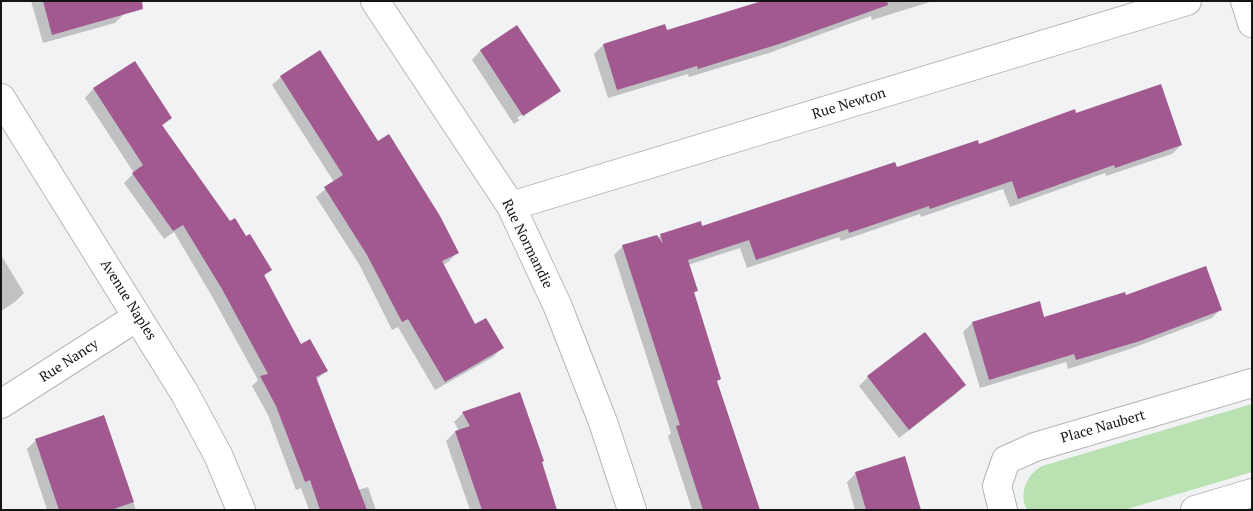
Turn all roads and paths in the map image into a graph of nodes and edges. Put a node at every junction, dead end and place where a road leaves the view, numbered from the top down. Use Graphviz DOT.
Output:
graph roads {
  1 [pos="375,1"];
  2 [pos="1187,1"];
  3 [pos="1245,1"];
  4 [pos="1252,23"];
  5 [pos="1,98"];
  6 [pos="511,206"];
  7 [pos="137,317"];
  8 [pos="1252,383"];
  9 [pos="1,404"];
  10 [pos="1252,493"];
  11 [pos="241,510"];
  12 [pos="632,510"];
  13 [pos="1003,510"];
  14 [pos="1195,510"];
  1 -- 6 [label="street, Rue Normandie"];
  2 -- 6 [label="street, Rue Newton"];
  3 -- 4 [label="street"];
  5 -- 7 [label="street, Avenue Naples"];
  6 -- 12 [label="street, Rue Normandie"];
  7 -- 9 [label="street, Rue Nancy"];
  7 -- 11 [label="street, Avenue Naples"];
  8 -- 13 [label="street, Place Naubert"];
  10 -- 14 [label="street"];
}
